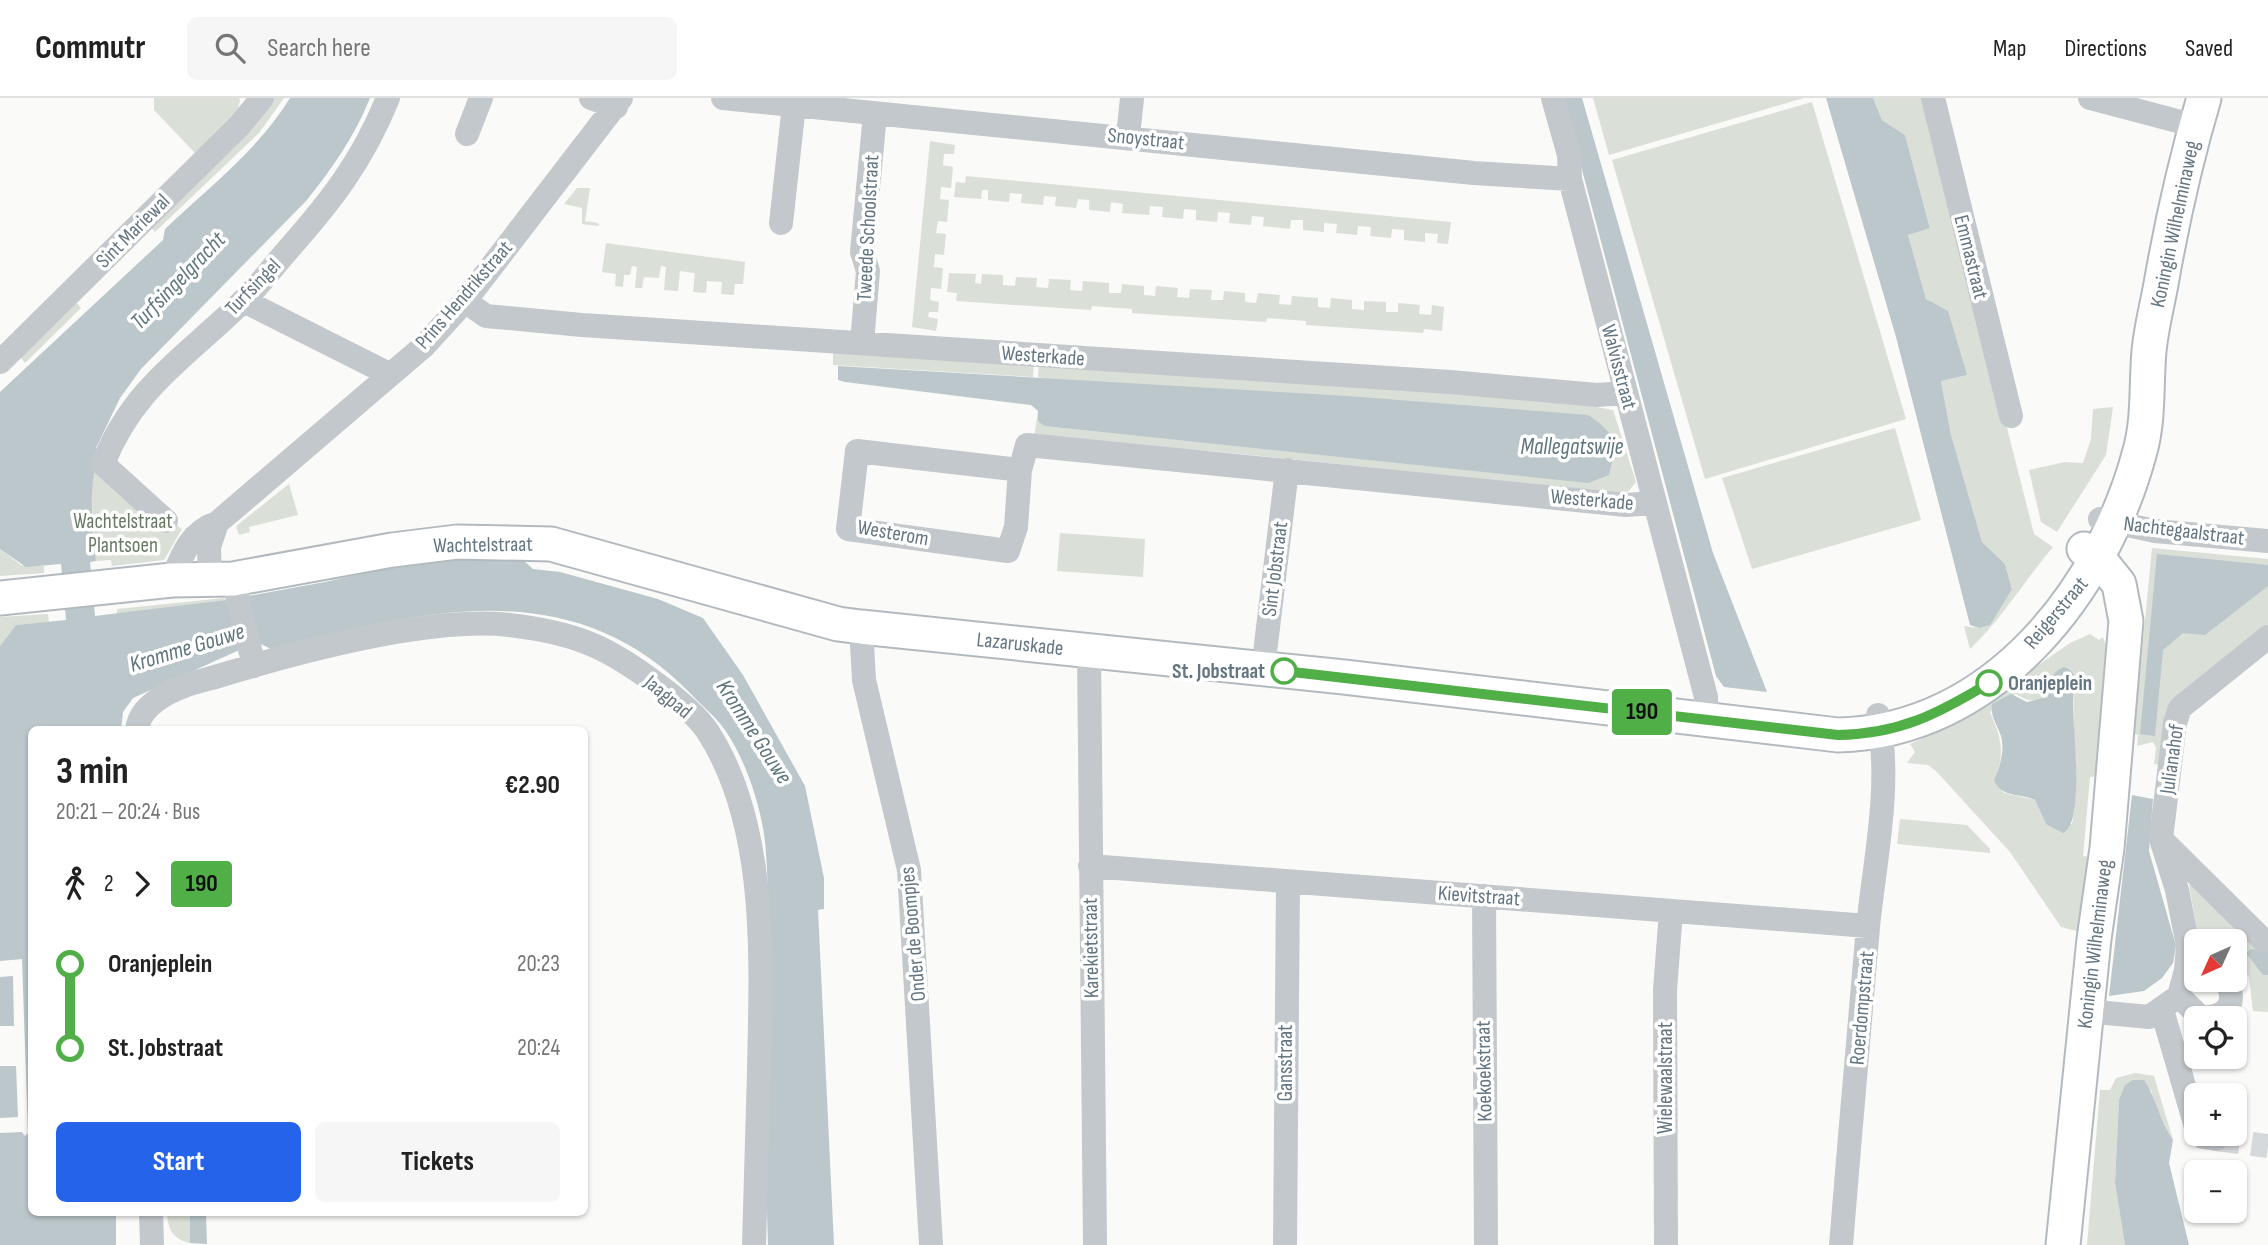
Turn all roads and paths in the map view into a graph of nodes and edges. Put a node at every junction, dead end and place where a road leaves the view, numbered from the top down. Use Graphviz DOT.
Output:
graph roads {
  1 [pos="262,98"];
  2 [pos="388,98"];
  3 [pos="481,98"];
  4 [pos="591,98"];
  5 [pos="723,98"];
  6 [pos="1132,98"];
  7 [pos="1553,98"];
  8 [pos="1933,98"];
  9 [pos="2091,98"];
  10 [pos="619,102"];
  11 [pos="794,105"];
  12 [pos="2200,112"];
  13 [pos="875,114"];
  14 [pos="467,134"];
  15 [pos="1128,137"];
  16 [pos="1570,179"];
  17 [pos="781,223"];
  18 [pos="465,300"];
  19 [pos="244,301"];
  20 [pos="862,343"];
  21 [pos="0,362"];
  22 [pos="389,374"];
  23 [pos="1626,393"];
  24 [pos="2011,416"];
  25 [pos="1027,446"];
  26 [pos="1020,470"];
  27 [pos="1287,470"];
  28 [pos="1655,503"];
  29 [pos="166,521"];
  30 [pos="2107,521"];
  31 [pos="217,523"];
  32 [pos="2268,541"];
  33 [pos="2085,563"];
  34 [pos="172,580"];
  35 [pos="227,585"];
  36 [pos="0,598"];
  37 [pos="861,627"];
  38 [pos="2268,637"];
  39 [pos="1089,651"];
  40 [pos="251,656"];
  41 [pos="1178,659"];
  42 [pos="1263,669"];
  43 [pos="1721,720"];
  44 [pos="1880,724"];
  45 [pos="138,726"];
  46 [pos="2161,839"];
  47 [pos="1090,866"];
  48 [pos="1288,882"];
  49 [pos="1484,896"];
  50 [pos="1671,911"];
  51 [pos="1868,926"];
  52 [pos="2185,929"];
  53 [pos="2264,941"];
  54 [pos="2184,982"];
  55 [pos="2232,992"];
  56 [pos="2171,1003"];
  57 [pos="2086,1011"];
  58 [pos="2191,1083"];
  59 [pos="151,1216"];
  60 [pos="152,1245"];
  61 [pos="754,1245"];
  62 [pos="932,1245"];
  63 [pos="1095,1245"];
  64 [pos="1285,1245"];
  65 [pos="1486,1245"];
  66 [pos="1666,1245"];
  67 [pos="1841,1245"];
  68 [pos="2063,1245"];
  1 -- 21 [label="street, Sint Mariewal"];
  2 -- 19 [label="street, Turfsingel"];
  3 -- 14 [label="street"];
  4 -- 10 [label="street"];
  5 -- 11 [label="street, Snoystraat"];
  6 -- 15 [label="street"];
  7 -- 16 [label="street, Walvisstraat"];
  8 -- 24 [label="street, Emmastraat"];
  9 -- 12 [label="street"];
  10 -- 18 [label="street, Prins Hendrikstraat"];
  11 -- 13 [label="street, Snoystraat"];
  11 -- 17 [label="street"];
  12 -- 30 [label="main road, Koningin Wilhelminaweg"];
  13 -- 15 [label="street, Snoystraat"];
  13 -- 20 [label="street, Tweede Schoolstraat"];
  15 -- 16 [label="street, Snoystraat"];
  16 -- 23 [label="street, Walvisstraat"];
  18 -- 20 [label="street, Westerkade"];
  18 -- 22 [label="street, Prins Hendrikstraat"];
  19 -- 22 [label="street"];
  19 -- 29 [label="street, Turfsingel"];
  20 -- 23 [label="street, Westerkade"];
  22 -- 31 [label="street, Prins Hendrikstraat"];
  23 -- 28 [label="street, Walvisstraat"];
  25 -- 26 [label="street, Westerom"];
  25 -- 27 [label="street, Westerkade"];
  26 -- 26 [label="street, Westerom"];
  27 -- 28 [label="street, Westerkade"];
  27 -- 42 [label="street, Sint Jobstraat"];
  28 -- 43 [label="street, Walvisstraat"];
  30 -- 32 [label="street, Nachtegaalstraat"];
  30 -- 33 [label="main road, Koningin Wilhelminaweg"];
  31 -- 34 [label="street, Prins Hendrikstraat"];
  31 -- 35 [label="street"];
  33 -- 44 [label="main road, Reigerstraat"];
  33 -- 57 [label="main road, Koningin Wilhelminaweg"];
  34 -- 35 [label="main road, Wachtelstraat"];
  34 -- 36 [label="main road, Wachtelstraat"];
  35 -- 37 [label="main road, Wachtelstraat"];
  35 -- 40 [label="street"];
  37 -- 39 [label="main road, Lazaruskade"];
  37 -- 62 [label="street, Onder de Boompjes"];
  38 -- 46 [label="street, Julianahof"];
  39 -- 41 [label="main road, Lazaruskade"];
  39 -- 47 [label="street, Karekietstraat"];
  40 -- 45 [label="street, Jaagpad"];
  40 -- 61 [label="street, Jaagpad"];
  41 -- 42 [label="main road, Reigerstraat"];
  42 -- 43 [label="main road, Reigerstraat"];
  43 -- 44 [label="main road, Reigerstraat"];
  44 -- 51 [label="street, Roerdompstraat"];
  46 -- 52 [label="street, Julianahof"];
  46 -- 53 [label="street"];
  47 -- 48 [label="street, Kievitstraat"];
  47 -- 63 [label="street, Karekietstraat"];
  48 -- 49 [label="street, Kievitstraat"];
  48 -- 64 [label="street, Gansstraat"];
  49 -- 50 [label="street, Kievitstraat"];
  49 -- 65 [label="street, Koekoekstraat"];
  50 -- 51 [label="street, Kievitstraat"];
  50 -- 66 [label="street, Wielewaalstraat"];
  51 -- 67 [label="street, Roerdompstraat"];
  54 -- 56 [label="street, Julianahof"];
  55 -- 56 [label="street"];
  56 -- 57 [label="street"];
  56 -- 58 [label="street"];
  57 -- 68 [label="main road, Koningin Wilhelminaweg"];
  59 -- 60 [label="street"];
}
